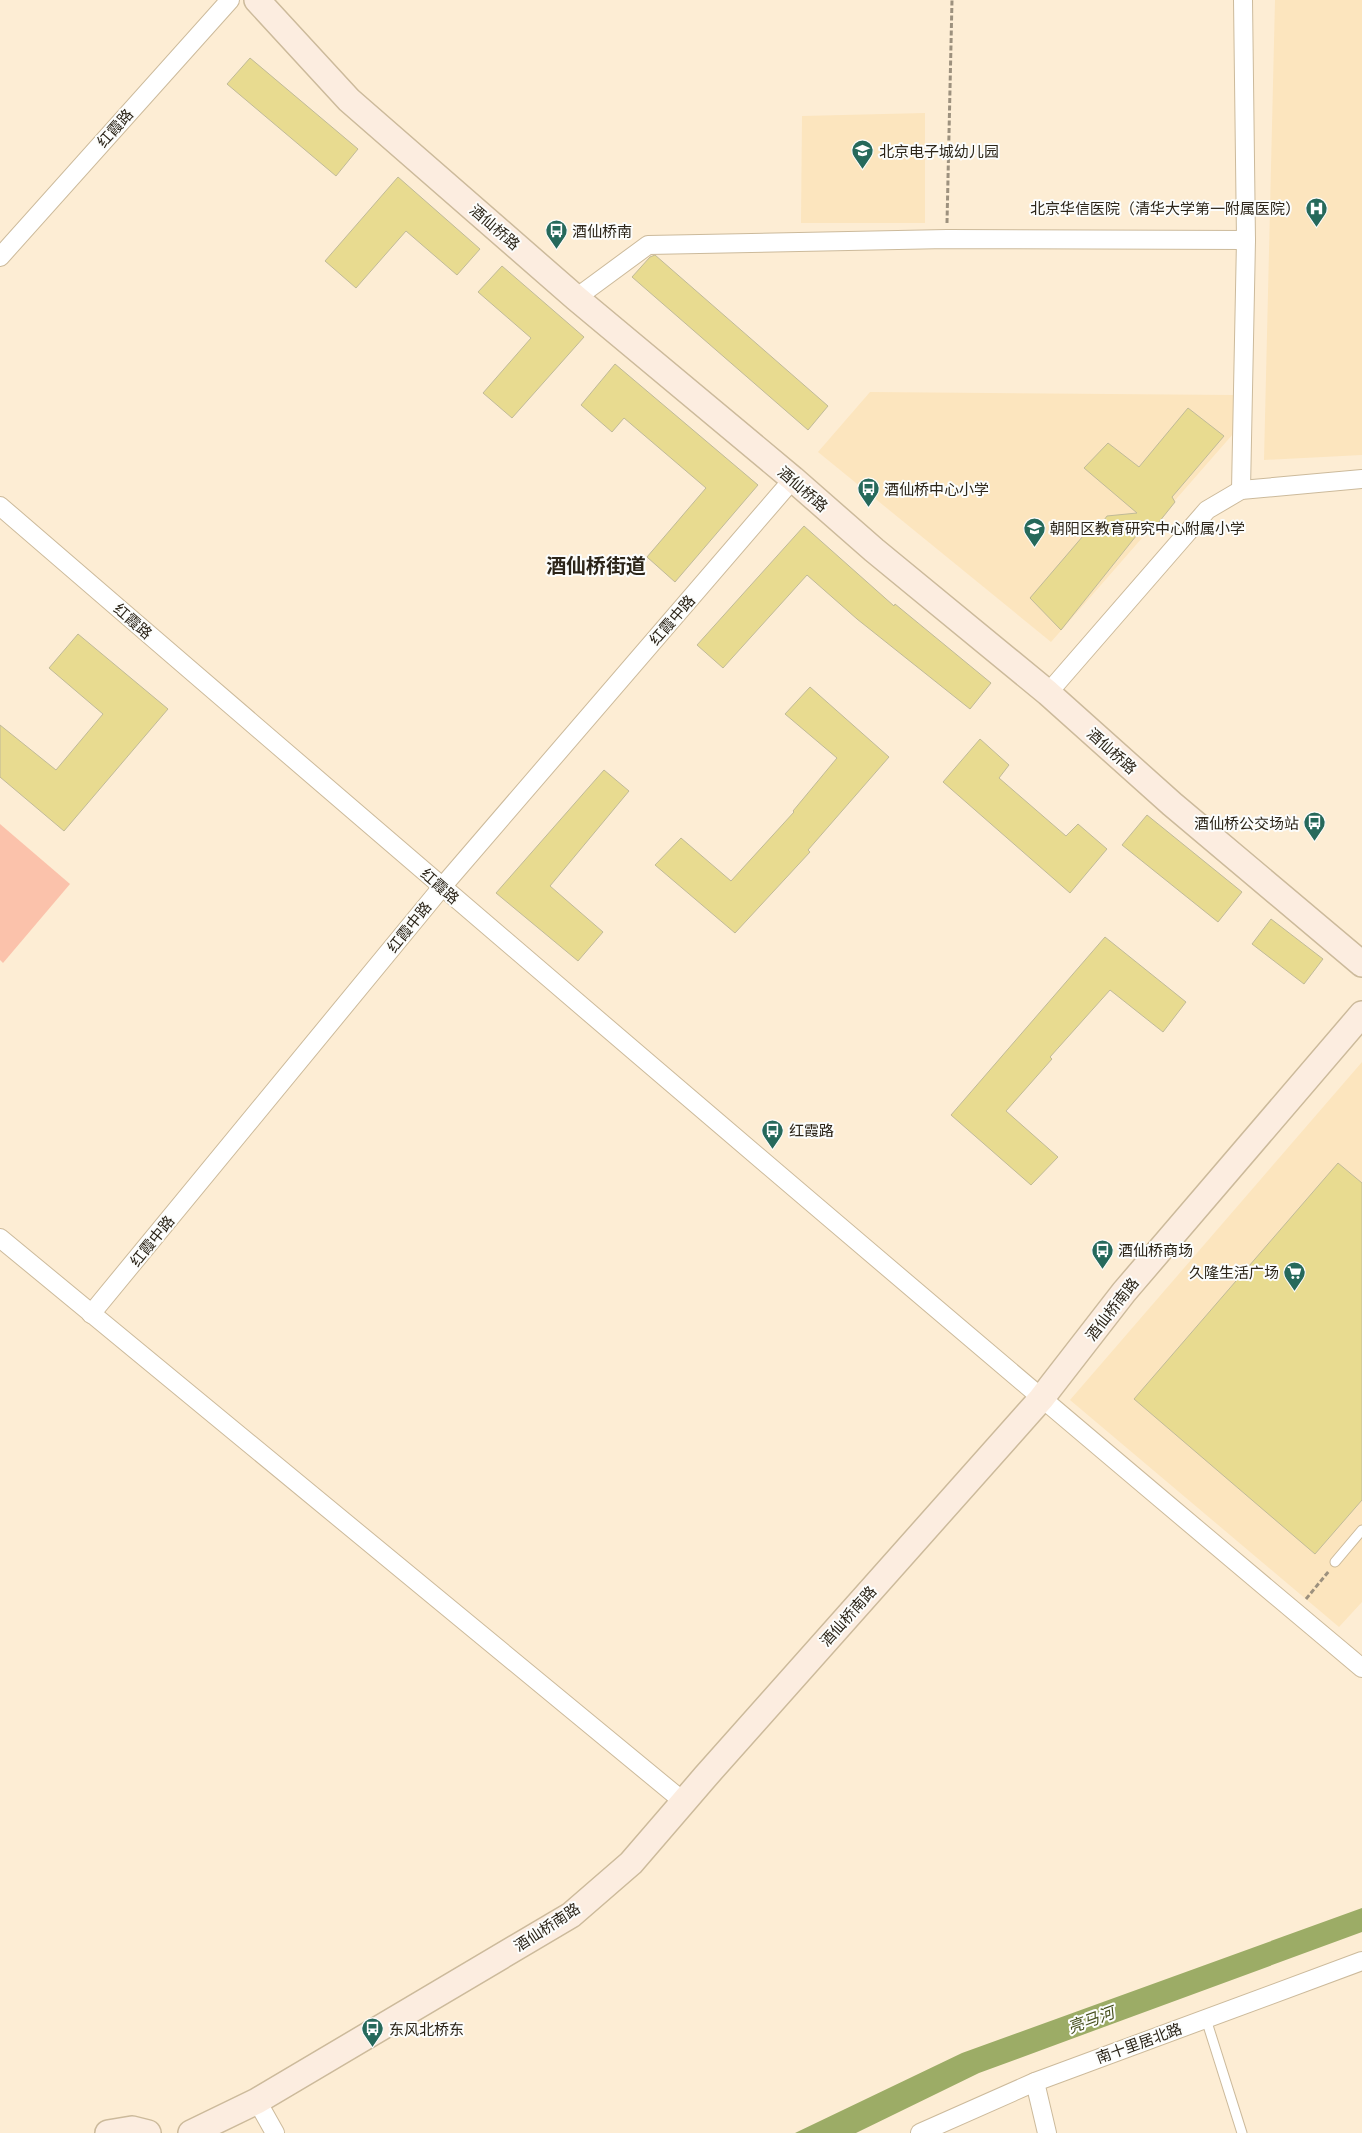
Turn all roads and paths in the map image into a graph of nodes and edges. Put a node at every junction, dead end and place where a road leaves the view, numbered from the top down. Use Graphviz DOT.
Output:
graph roads {
  1 [pos="230,0"];
  2 [pos="257,0"];
  3 [pos="952,0"];
  4 [pos="1243,0"];
  5 [pos="947,239"];
  6 [pos="1246,240"];
  7 [pos="0,257"];
  8 [pos="576,298"];
  9 [pos="793,479"];
  10 [pos="1362,479"];
  11 [pos="1241,490"];
  12 [pos="0,506"];
  13 [pos="1048,693"];
  14 [pos="442,887"];
  15 [pos="1362,964"];
  16 [pos="1362,1014"];
  17 [pos="0,1238"];
  18 [pos="91,1314"];
  19 [pos="1042,1399"];
  20 [pos="1362,1530"];
  21 [pos="1335,1562"];
  22 [pos="1296,1613"];
  23 [pos="1362,1668"];
  24 [pos="684,1802"];
  25 [pos="1362,1961"];
  26 [pos="1206,2019"];
  27 [pos="1035,2082"];
  28 [pos="248,2105"];
  29 [pos="108,2133"];
  30 [pos="148,2133"];
  31 [pos="191,2133"];
  32 [pos="204,2133"];
  33 [pos="275,2133"];
  34 [pos="920,2133"];
  35 [pos="1047,2133"];
  36 [pos="1242,2133"];
  1 -- 7 [label="street, 红霞路"];
  2 -- 8 [label="street, 酒仙桥路"];
  3 -- 5 [label="path"];
  4 -- 6 [label="street"];
  5 -- 6 [label="street"];
  5 -- 8 [label="street"];
  6 -- 11 [label="street"];
  8 -- 9 [label="street, 酒仙桥路"];
  9 -- 13 [label="street, 酒仙桥路"];
  9 -- 14 [label="street, 红霞中路"];
  10 -- 11 [label="street"];
  11 -- 13 [label="street"];
  12 -- 14 [label="street, 红霞路"];
  13 -- 15 [label="street, 酒仙桥路"];
  14 -- 18 [label="street, 红霞中路"];
  14 -- 19 [label="street, 红霞路"];
  16 -- 19 [label="street, 酒仙桥南路"];
  17 -- 18 [label="street"];
  18 -- 24 [label="street"];
  19 -- 22 [label="street, 红霞路"];
  19 -- 24 [label="street, 酒仙桥南路"];
  20 -- 21 [label="lane"];
  21 -- 22 [label="path"];
  22 -- 23 [label="street, 红霞路"];
  24 -- 28 [label="street, 酒仙桥南路"];
  25 -- 26 [label="street, 南十里居北路"];
  26 -- 27 [label="street, 南十里居北路"];
  26 -- 36 [label="lane"];
  27 -- 34 [label="street, 南十里居北路"];
  27 -- 35 [label="street"];
  28 -- 31 [label="street, 酒仙桥南路"];
  28 -- 32 [label="street, 酒仙桥南路"];
  28 -- 33 [label="street"];
  29 -- 30 [label="street"];
}
